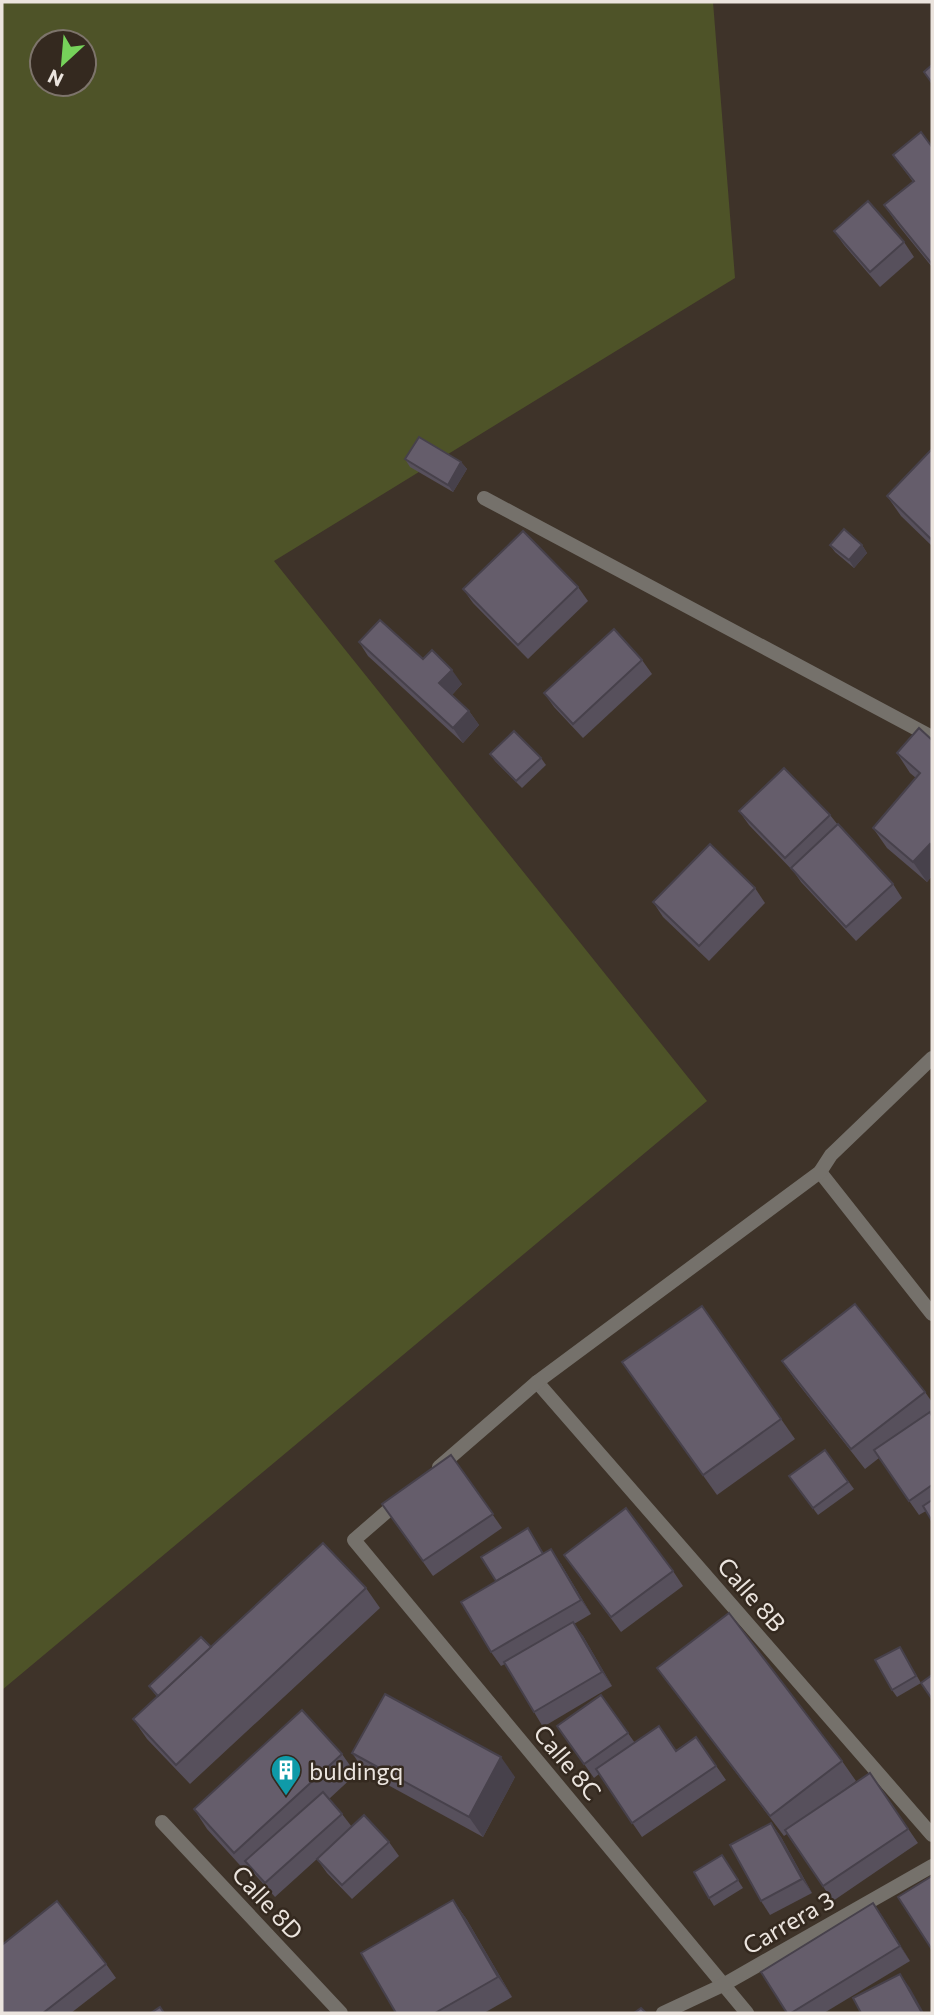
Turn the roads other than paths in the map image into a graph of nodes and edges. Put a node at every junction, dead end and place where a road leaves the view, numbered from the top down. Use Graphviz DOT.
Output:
graph roads {
  1 [pos="484,498"];
  2 [pos="932,737"];
  3 [pos="932,1058"];
  4 [pos="820,1172"];
  5 [pos="932,1314"];
  6 [pos="537,1382"];
  7 [pos="162,1822"];
  8 [pos="932,1835"];
  9 [pos="932,1866"];
  10 [pos="723,1985"];
  11 [pos="341,2013"];
  12 [pos="663,2013"];
  13 [pos="747,2013"];
  1 -- 2 [label="street"];
  3 -- 4 [label="street"];
  4 -- 5 [label="street"];
  4 -- 6 [label="street"];
  6 -- 8 [label="street, Calle 8B"];
  6 -- 10 [label="street, Calle 8C"];
  7 -- 11 [label="street, Calle 8D"];
  9 -- 10 [label="street, Carrera 3"];
  10 -- 12 [label="street, Carrera 3"];
  10 -- 13 [label="street, Calle 8C"];
}
